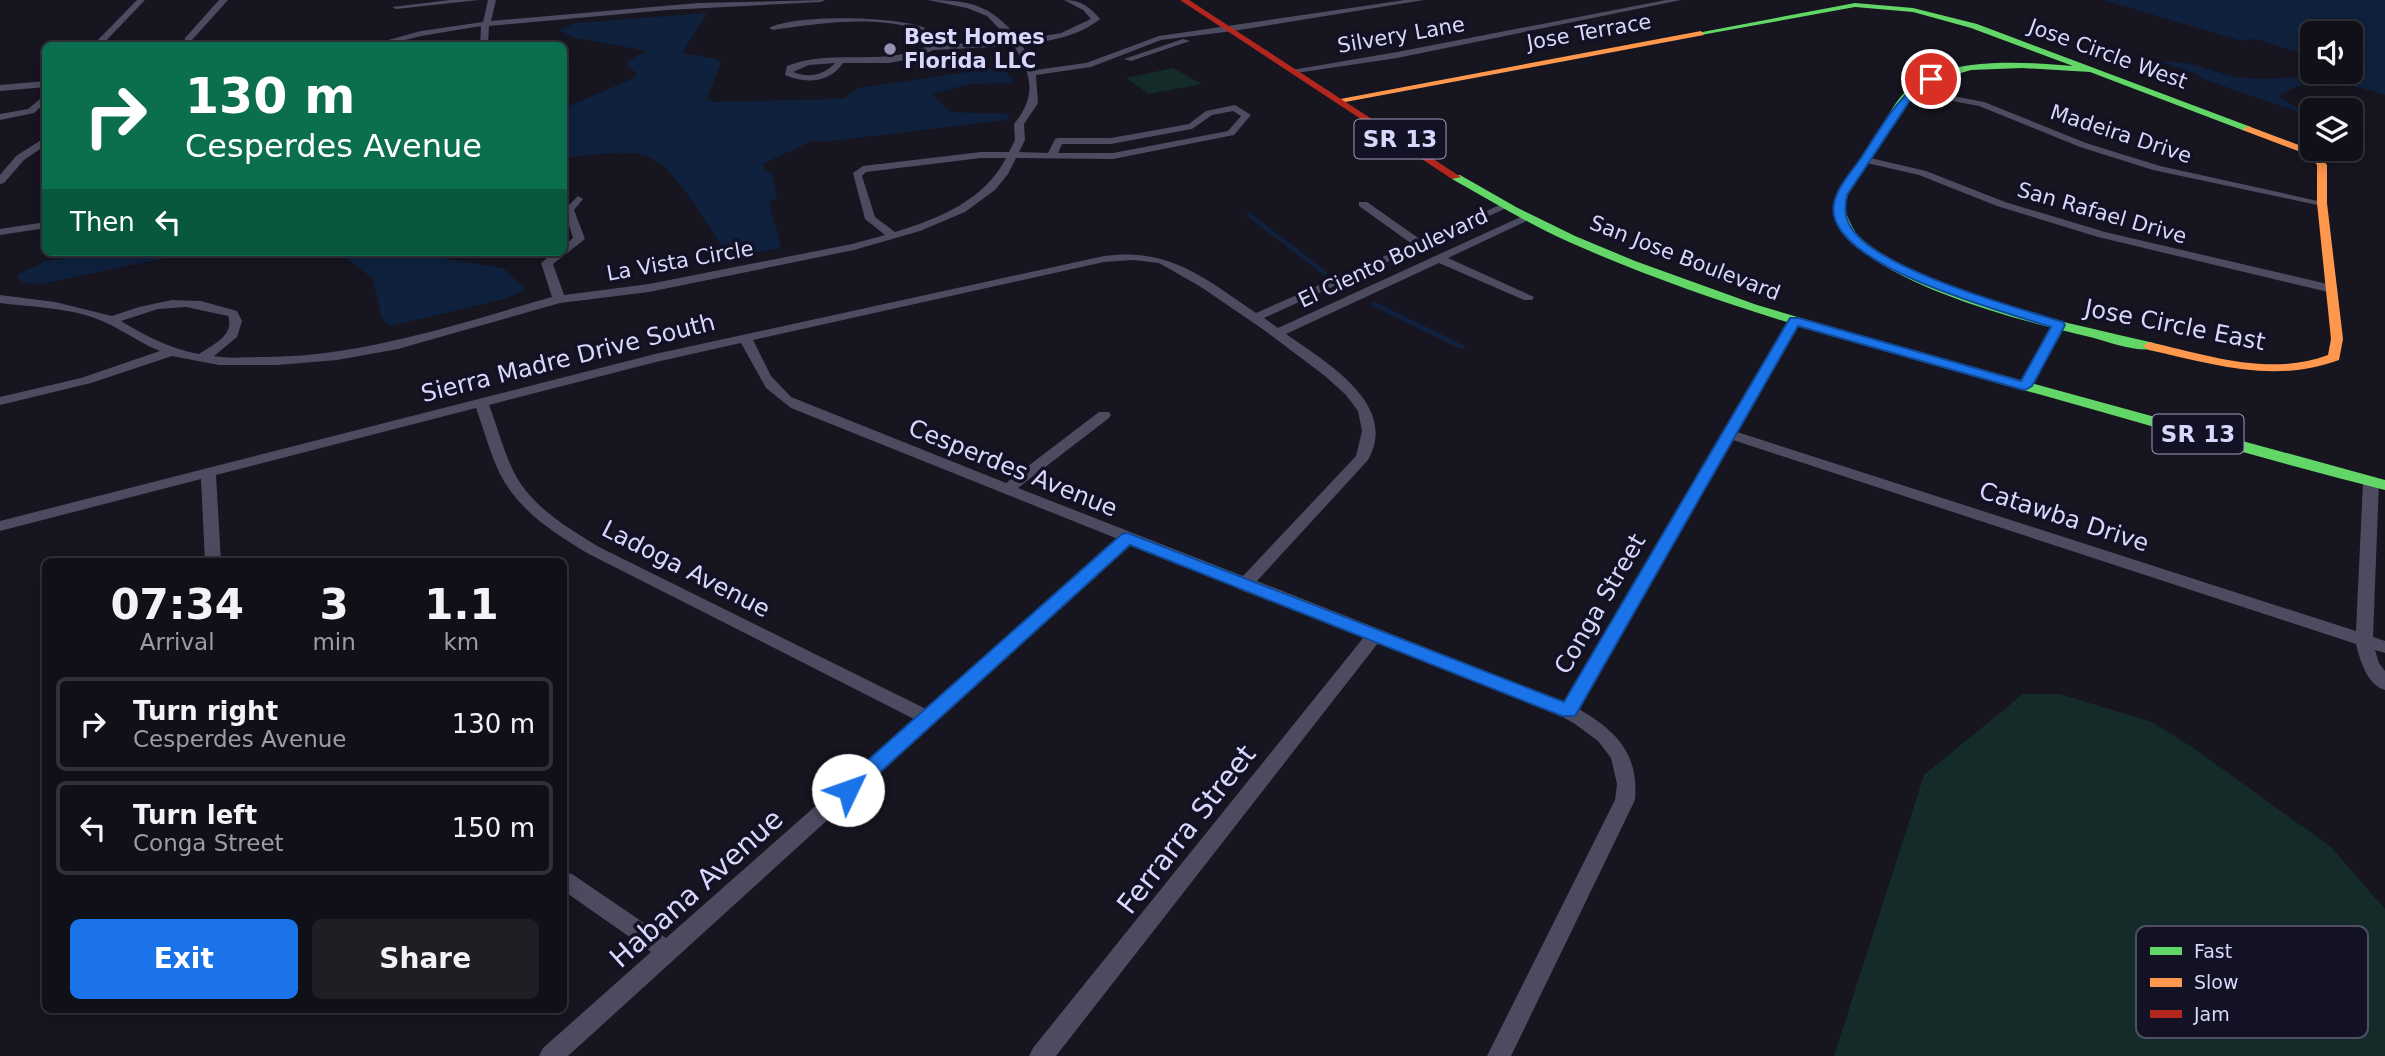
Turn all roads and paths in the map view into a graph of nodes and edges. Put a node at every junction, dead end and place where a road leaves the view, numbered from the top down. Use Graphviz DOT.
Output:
graph roads {
  1 [pos="141,0"];
  2 [pos="475,0"];
  3 [pos="492,0"];
  4 [pos="634,0"];
  5 [pos="821,0"];
  6 [pos="932,0"];
  7 [pos="1068,0"];
  8 [pos="1184,0"];
  9 [pos="1420,0"];
  10 [pos="1677,0"];
  11 [pos="781,1"];
  12 [pos="222,2"];
  13 [pos="1887,4"];
  14 [pos="397,7"];
  15 [pos="635,10"];
  16 [pos="486,23"];
  17 [pos="773,27"];
  18 [pos="1233,29"];
  19 [pos="100,42"];
  20 [pos="188,42"];
  21 [pos="387,42"];
  22 [pos="484,42"];
  23 [pos="1017,43"];
  24 [pos="931,48"];
  25 [pos="1127,49"];
  26 [pos="1145,54"];
  27 [pos="840,62"];
  28 [pos="1094,63"];
  29 [pos="1107,66"];
  30 [pos="1296,70"];
  31 [pos="2089,70"];
  32 [pos="1034,76"];
  33 [pos="42,84"];
  34 [pos="0,88"];
  35 [pos="1912,91"];
  36 [pos="1340,100"];
  37 [pos="42,101"];
  38 [pos="0,117"];
  39 [pos="1192,126"];
  40 [pos="1220,135"];
  41 [pos="42,143"];
  42 [pos="1012,154"];
  43 [pos="1051,156"];
  44 [pos="1866,160"];
  45 [pos="0,181"];
  46 [pos="578,199"];
  47 [pos="2322,203"];
  48 [pos="1363,204"];
  49 [pos="1506,206"];
  50 [pos="1527,217"];
  51 [pos="42,226"];
  52 [pos="567,230"];
  53 [pos="576,231"];
  54 [pos="0,232"];
  55 [pos="894,236"];
  56 [pos="1420,244"];
  57 [pos="567,248"];
  58 [pos="556,256"];
  59 [pos="1438,258"];
  60 [pos="2332,289"];
  61 [pos="1528,297"];
  62 [pos="559,299"];
  63 [pos="3,301"];
  64 [pos="1254,318"];
  65 [pos="113,320"];
  66 [pos="1795,321"];
  67 [pos="2059,325"];
  68 [pos="1276,334"];
  69 [pos="745,338"];
  70 [pos="170,352"];
  71 [pos="202,358"];
  72 [pos="2025,386"];
  73 [pos="0,401"];
  74 [pos="481,403"];
  75 [pos="1104,415"];
  76 [pos="1728,434"];
  77 [pos="208,472"];
  78 [pos="2378,484"];
  79 [pos="1007,489"];
  80 [pos="0,526"];
  81 [pos="1128,538"];
  82 [pos="213,558"];
  83 [pos="1244,584"];
  84 [pos="1374,636"];
  85 [pos="2364,640"];
  86 [pos="2385,647"];
  87 [pos="2385,684"];
  88 [pos="1568,711"];
  89 [pos="928,718"];
  90 [pos="567,882"];
  91 [pos="667,951"];
  92 [pos="551,1056"];
  93 [pos="1041,1056"];
  94 [pos="1499,1056"];
  1 -- 19 [label="street"];
  2 -- 14 [label="street"];
  3 -- 16 [label="street"];
  4 -- 15 [label="street"];
  5 -- 11 [label="street"];
  6 -- 23 [label="street"];
  7 -- 23 [label="street"];
  8 -- 18 [label="street, San Jose Boulevard / SR 13"];
  9 -- 18 [label="street"];
  10 -- 30 [label="street, Silvery Lane"];
  11 -- 15 [label="street"];
  12 -- 20 [label="street"];
  13 -- 31 [label="street, Jose Circle West"];
  13 -- 36 [label="street, Jose Terrace"];
  15 -- 16 [label="street"];
  16 -- 21 [label="street"];
  16 -- 22 [label="street"];
  17 -- 24 [label="street"];
  18 -- 25 [label="street"];
  18 -- 26 [label="street"];
  18 -- 30 [label="street, San Jose Boulevard / SR 13"];
  23 -- 24 [label="street"];
  23 -- 32 [label="street"];
  24 -- 27 [label="street"];
  25 -- 26 [label="street"];
  25 -- 28 [label="street"];
  26 -- 29 [label="street"];
  27 -- 27 [label="street"];
  28 -- 29 [label="street"];
  28 -- 32 [label="street"];
  29 -- 32 [label="street"];
  30 -- 36 [label="street, San Jose Boulevard / SR 13"];
  31 -- 35 [label="street"];
  31 -- 47 [label="street, Jose Circle West"];
  32 -- 42 [label="street, La Vista Circle"];
  33 -- 34 [label="street"];
  35 -- 44 [label="street"];
  35 -- 47 [label="street, Madeira Drive"];
  36 -- 49 [label="street, San Jose Boulevard / SR 13"];
  37 -- 38 [label="street"];
  39 -- 40 [label="street"];
  39 -- 40 [label="street"];
  39 -- 43 [label="street"];
  40 -- 43 [label="street"];
  41 -- 45 [label="street"];
  42 -- 43 [label="street"];
  42 -- 55 [label="street, La Vista Circle"];
  42 -- 55 [label="street"];
  44 -- 60 [label="street, San Rafael Drive"];
  44 -- 67 [label="street"];
  46 -- 53 [label="street"];
  47 -- 60 [label="street"];
  48 -- 56 [label="street"];
  49 -- 50 [label="street, San Jose Boulevard / SR 13"];
  49 -- 56 [label="street, El Ciento Boulevard"];
  50 -- 59 [label="street, El Ciento Boulevard"];
  50 -- 66 [label="street, San Jose Boulevard / SR 13"];
  51 -- 54 [label="street"];
  52 -- 53 [label="street"];
  53 -- 57 [label="street"];
  55 -- 62 [label="street, La Vista Circle"];
  56 -- 64 [label="street, El Ciento Boulevard"];
  58 -- 62 [label="street"];
  59 -- 61 [label="street"];
  59 -- 68 [label="street, El Ciento Boulevard"];
  60 -- 67 [label="street, Jose Circle East"];
  62 -- 71 [label="street, La Vista Circle"];
  63 -- 65 [label="street, La Vista Circle"];
  64 -- 68 [label="street"];
  64 -- 69 [label="street, Sierra Madre Drive South"];
  65 -- 70 [label="street, La Vista Circle"];
  65 -- 71 [label="street"];
  66 -- 72 [label="street, San Jose Boulevard / SR 13"];
  66 -- 76 [label="street, Conga Street"];
  67 -- 72 [label="street, Jose Circle East"];
  68 -- 83 [label="street"];
  69 -- 74 [label="street, Sierra Madre Drive South"];
  69 -- 79 [label="street, Cesperdes Avenue"];
  70 -- 71 [label="street, La Vista Circle"];
  70 -- 73 [label="street"];
  72 -- 78 [label="street, San Jose Boulevard / SR 13"];
  74 -- 77 [label="street, Sierra Madre Drive South"];
  74 -- 89 [label="street, Ladoga Avenue"];
  75 -- 79 [label="street"];
  76 -- 85 [label="street, Catawba Drive"];
  76 -- 88 [label="street, Conga Street"];
  77 -- 80 [label="street, Sierra Madre Drive South"];
  77 -- 82 [label="street"];
  78 -- 85 [label="street"];
  79 -- 81 [label="street, Cesperdes Avenue"];
  81 -- 83 [label="street, Cesperdes Avenue"];
  81 -- 89 [label="street, Habana Avenue"];
  83 -- 84 [label="street, Cesperdes Avenue"];
  84 -- 88 [label="street, Cesperdes Avenue"];
  84 -- 93 [label="street, Ferrarra Street"];
  85 -- 86 [label="street, Catawba Drive"];
  85 -- 87 [label="street"];
  88 -- 94 [label="street, Conga Street"];
  89 -- 91 [label="street, Habana Avenue"];
  90 -- 91 [label="street"];
  91 -- 92 [label="street, Habana Avenue"];
}
